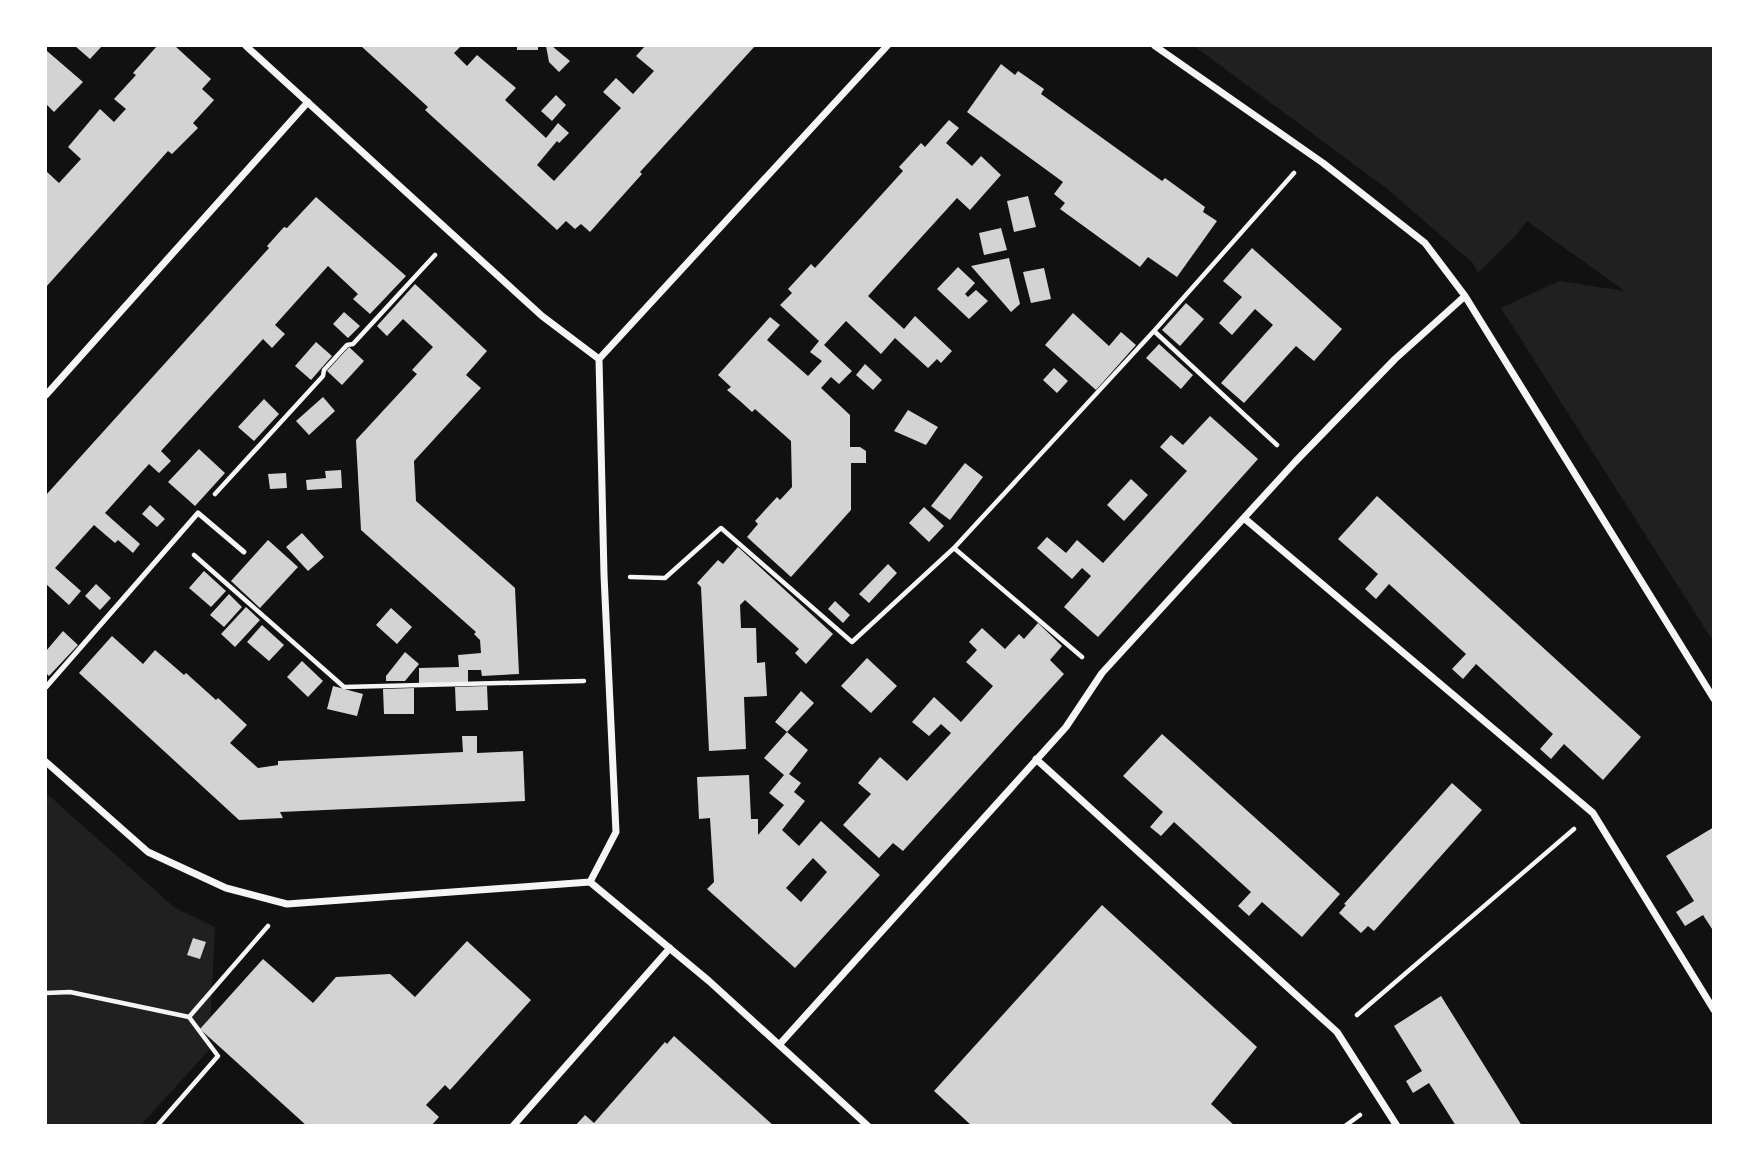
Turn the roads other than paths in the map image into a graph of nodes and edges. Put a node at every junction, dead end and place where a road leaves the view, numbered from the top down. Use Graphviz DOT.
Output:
graph roads {
  1 [pos="246,46"];
  2 [pos="887,46"];
  3 [pos="1155,46"];
  4 [pos="308,102"];
  5 [pos="1465,296"];
  6 [pos="599,359"];
  7 [pos="46,395"];
  8 [pos="1244,518"];
  9 [pos="244,552"];
  10 [pos="46,687"];
  11 [pos="1713,699"];
  12 [pos="1036,759"];
  13 [pos="46,762"];
  14 [pos="590,883"];
  15 [pos="670,948"];
  16 [pos="1713,1010"];
  17 [pos="779,1045"];
  18 [pos="513,1125"];
  19 [pos="868,1125"];
  20 [pos="1397,1125"];
  1 -- 4 [label="street"];
  2 -- 6 [label="street"];
  3 -- 5 [label="street"];
  4 -- 6 [label="street"];
  4 -- 7 [label="street"];
  5 -- 8 [label="street"];
  5 -- 11 [label="street"];
  6 -- 14 [label="street"];
  8 -- 12 [label="street"];
  8 -- 16 [label="street"];
  9 -- 10 [label="lane"];
  12 -- 17 [label="street"];
  12 -- 20 [label="street"];
  13 -- 14 [label="street"];
  14 -- 15 [label="street"];
  15 -- 17 [label="street"];
  15 -- 18 [label="street"];
  17 -- 19 [label="street"];
}
